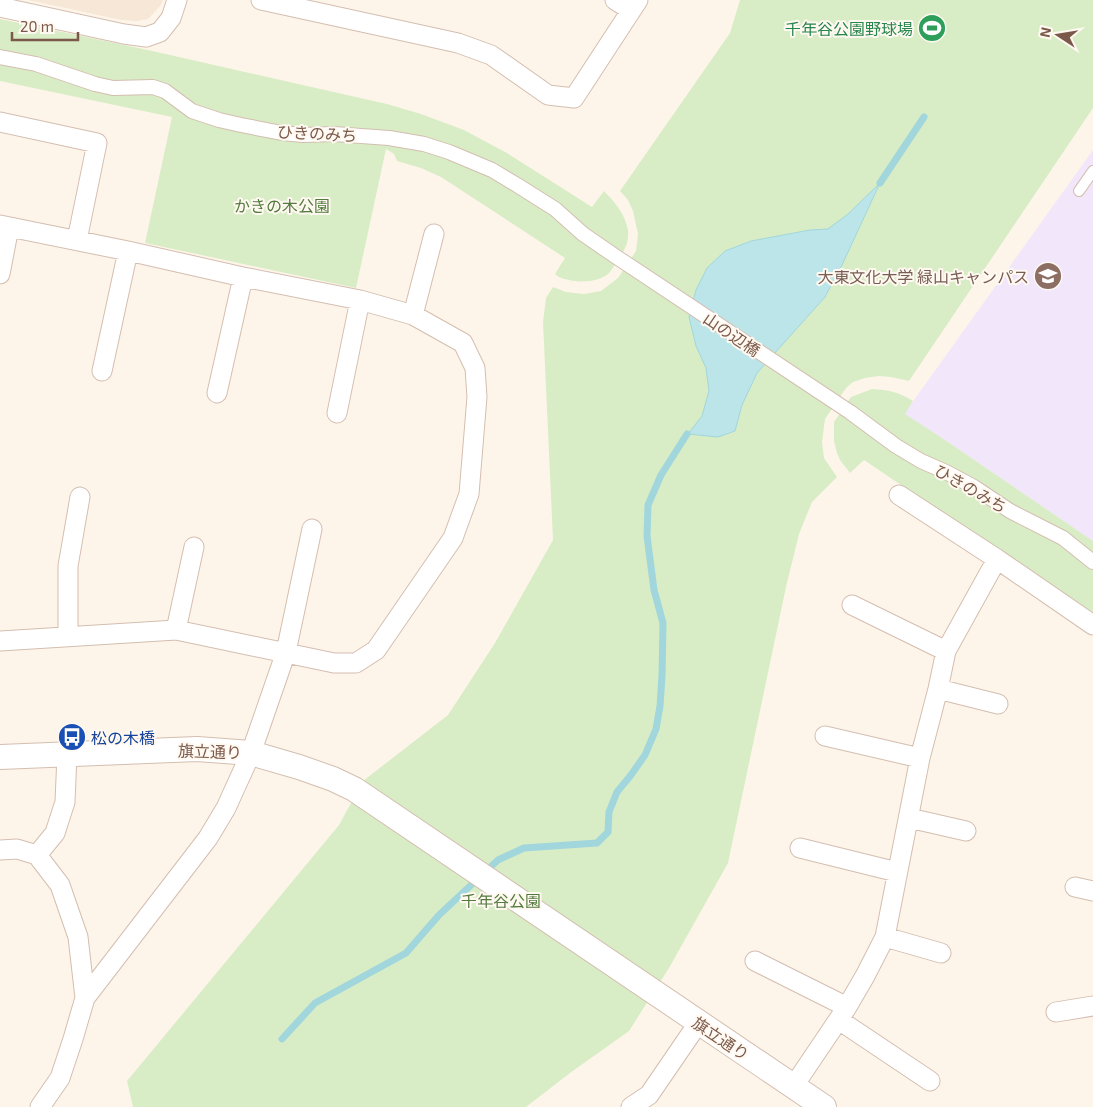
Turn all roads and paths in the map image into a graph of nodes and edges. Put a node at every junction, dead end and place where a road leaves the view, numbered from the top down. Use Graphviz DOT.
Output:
graph roads {
  1 [pos="178,0"];
  2 [pos="261,0"];
  3 [pos="628,3"];
  4 [pos="0,6"];
  5 [pos="0,57"];
  6 [pos="0,122"];
  7 [pos="1093,171"];
  8 [pos="1079,191"];
  9 [pos="5,226"];
  10 [pos="434,234"];
  11 [pos="77,240"];
  12 [pos="128,251"];
  13 [pos="615,256"];
  14 [pos="0,274"];
  15 [pos="243,277"];
  16 [pos="360,300"];
  17 [pos="413,315"];
  18 [pos="102,371"];
  19 [pos="217,393"];
  20 [pos="850,412"];
  21 [pos="336,413"];
  22 [pos="899,496"];
  23 [pos="80,497"];
  24 [pos="312,529"];
  25 [pos="194,547"];
  26 [pos="996,559"];
  27 [pos="1093,562"];
  28 [pos="852,605"];
  29 [pos="1093,625"];
  30 [pos="176,630"];
  31 [pos="68,636"];
  32 [pos="0,641"];
  33 [pos="946,651"];
  34 [pos="286,652"];
  35 [pos="938,689"];
  36 [pos="998,704"];
  37 [pos="824,736"];
  38 [pos="251,753"];
  39 [pos="67,755"];
  40 [pos="0,757"];
  41 [pos="920,758"];
  42 [pos="909,818"];
  43 [pos="966,831"];
  44 [pos="800,848"];
  45 [pos="0,850"];
  46 [pos="37,855"];
  47 [pos="897,872"];
  48 [pos="884,936"];
  49 [pos="941,953"];
  50 [pos="755,961"];
  51 [pos="85,998"];
  52 [pos="1093,1006"];
  53 [pos="1056,1012"];
  54 [pos="843,1014"];
  55 [pos="699,1022"];
  56 [pos="930,1081"];
  57 [pos="793,1087"];
  58 [pos="40,1107"];
  59 [pos="631,1107"];
  60 [pos="824,1107"];
  1 -- 4 [label="street"];
  2 -- 3 [label="street"];
  5 -- 13 [label="street, ひきのみち"];
  6 -- 11 [label="street"];
  7 -- 8 [label="lane"];
  9 -- 11 [label="street"];
  9 -- 14 [label="street"];
  10 -- 17 [label="street"];
  11 -- 12 [label="street"];
  12 -- 15 [label="street"];
  12 -- 18 [label="street"];
  13 -- 20 [label="street, 山の辺橋"];
  15 -- 16 [label="street"];
  15 -- 19 [label="street"];
  16 -- 17 [label="street"];
  16 -- 21 [label="street"];
  17 -- 34 [label="street"];
  20 -- 27 [label="street, ひきのみち"];
  22 -- 26 [label="street"];
  23 -- 31 [label="street"];
  24 -- 34 [label="street"];
  25 -- 30 [label="street"];
  26 -- 29 [label="street"];
  26 -- 33 [label="street"];
  28 -- 33 [label="street"];
  30 -- 31 [label="street"];
  30 -- 34 [label="street"];
  31 -- 32 [label="street"];
  33 -- 35 [label="street"];
  34 -- 38 [label="street"];
  35 -- 36 [label="street"];
  35 -- 41 [label="street"];
  37 -- 41 [label="street"];
  38 -- 39 [label="street, 旗立通り"];
  38 -- 51 [label="street"];
  38 -- 55 [label="street, 旗立通り"];
  39 -- 40 [label="street, 旗立通り"];
  39 -- 46 [label="street"];
  41 -- 42 [label="street"];
  42 -- 43 [label="street"];
  42 -- 47 [label="street"];
  44 -- 47 [label="street"];
  45 -- 46 [label="street"];
  46 -- 51 [label="street"];
  47 -- 48 [label="street"];
  48 -- 49 [label="street"];
  48 -- 54 [label="street"];
  50 -- 54 [label="street"];
  51 -- 58 [label="street"];
  52 -- 53 [label="street"];
  54 -- 56 [label="street"];
  54 -- 57 [label="street"];
  55 -- 57 [label="street, 旗立通り"];
  55 -- 59 [label="street"];
  57 -- 60 [label="street, 旗立通り"];
}
